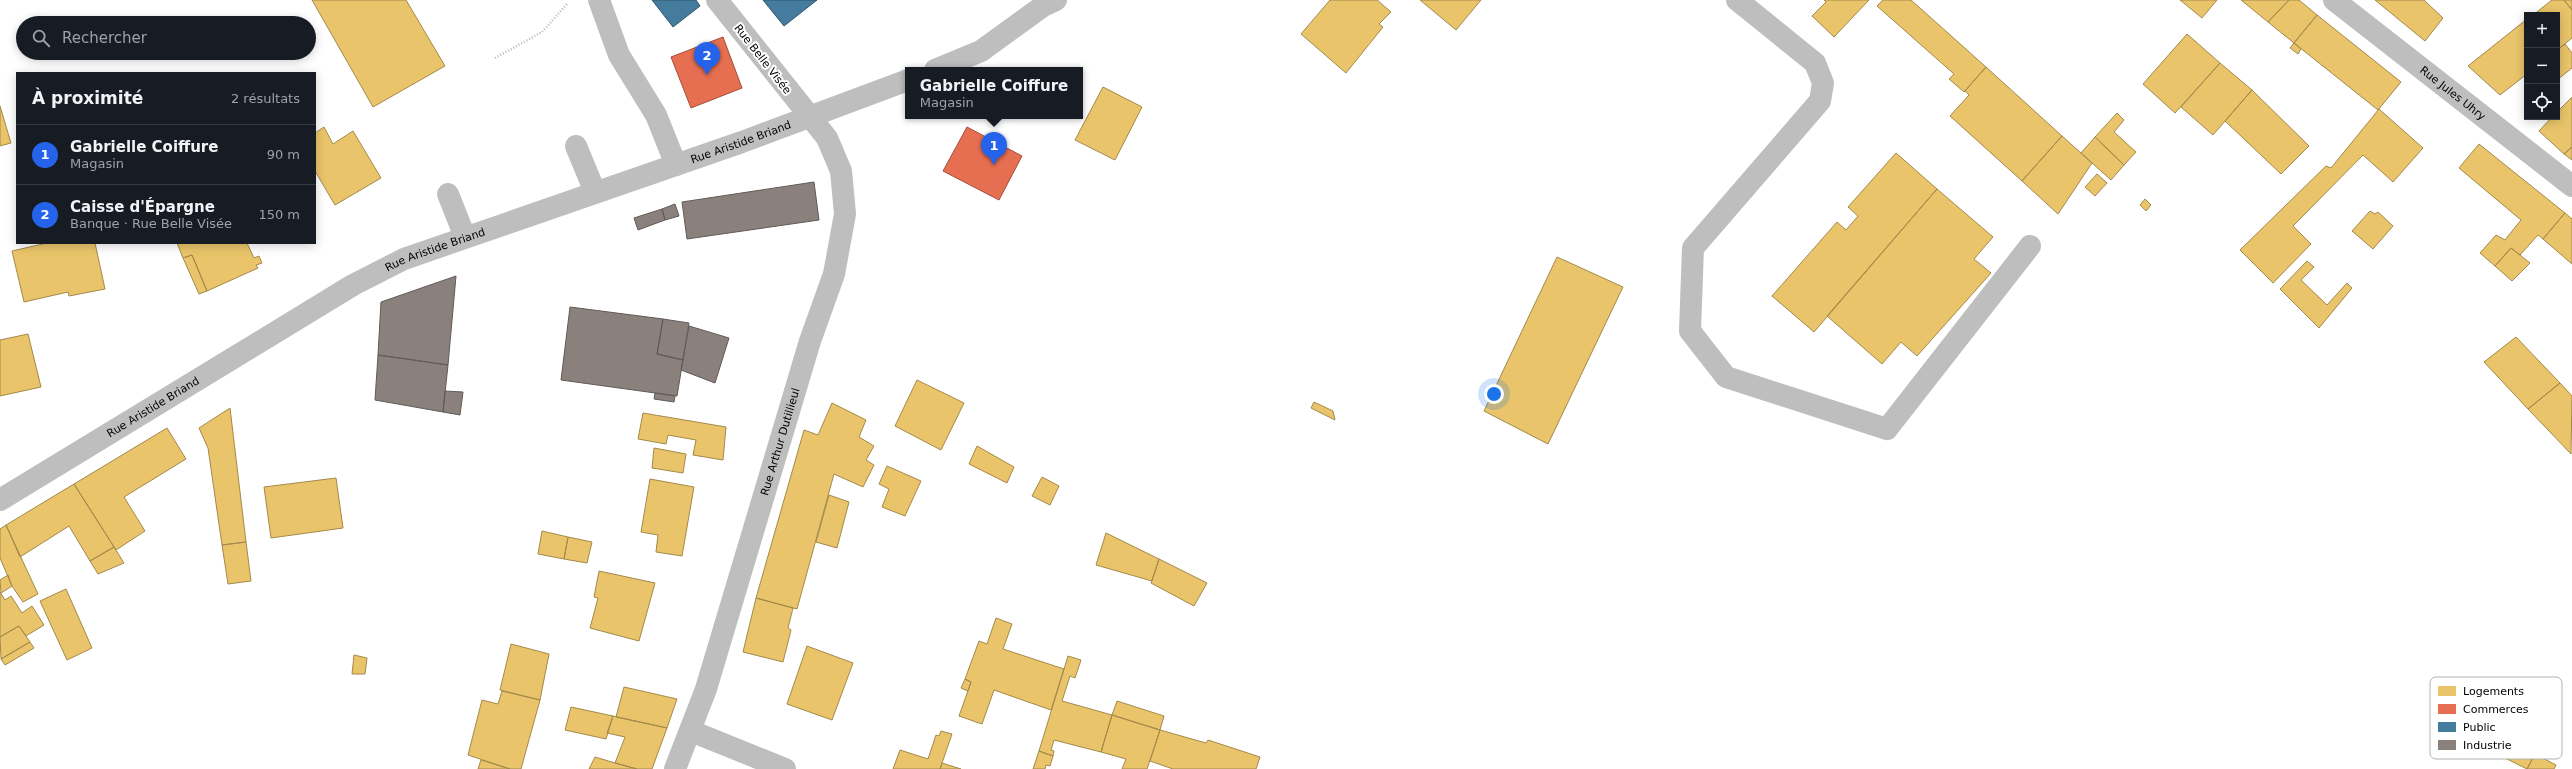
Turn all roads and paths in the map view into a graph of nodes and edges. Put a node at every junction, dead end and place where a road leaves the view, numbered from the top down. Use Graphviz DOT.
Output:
graph roads {
  1 [pos="599,0"];
  2 [pos="716,0"];
  3 [pos="1056,0"];
  4 [pos="1737,0"];
  5 [pos="2334,0"];
  6 [pos="569,2"];
  7 [pos="495,58"];
  8 [pos="942,67"];
  9 [pos="905,81"];
  10 [pos="810,117"];
  11 [pos="576,146"];
  12 [pos="676,164"];
  13 [pos="2572,186"];
  14 [pos="595,192"];
  15 [pos="448,194"];
  16 [pos="465,237"];
  17 [pos="2030,246"];
  18 [pos="0,500"];
  19 [pos="692,731"];
  20 [pos="675,769"];
  21 [pos="785,769"];
  1 -- 12 [label="street"];
  2 -- 10 [label="street, Rue Belle Visée"];
  3 -- 8 [label="street"];
  4 -- 17 [label="street"];
  5 -- 13 [label="street, Rue Jules Uhry"];
  6 -- 7 [label="path"];
  9 -- 10 [label="street, Rue Aristide Briand"];
  10 -- 12 [label="street, Rue Aristide Briand"];
  10 -- 19 [label="street, Rue Arthur Dutillieul"];
  11 -- 14 [label="street"];
  12 -- 14 [label="street, Rue Aristide Briand"];
  14 -- 16 [label="street, Rue Aristide Briand"];
  15 -- 16 [label="street"];
  16 -- 18 [label="street, Rue Aristide Briand"];
  19 -- 20 [label="street, Rue Arthur Dutillieul"];
  19 -- 21 [label="street"];
}
